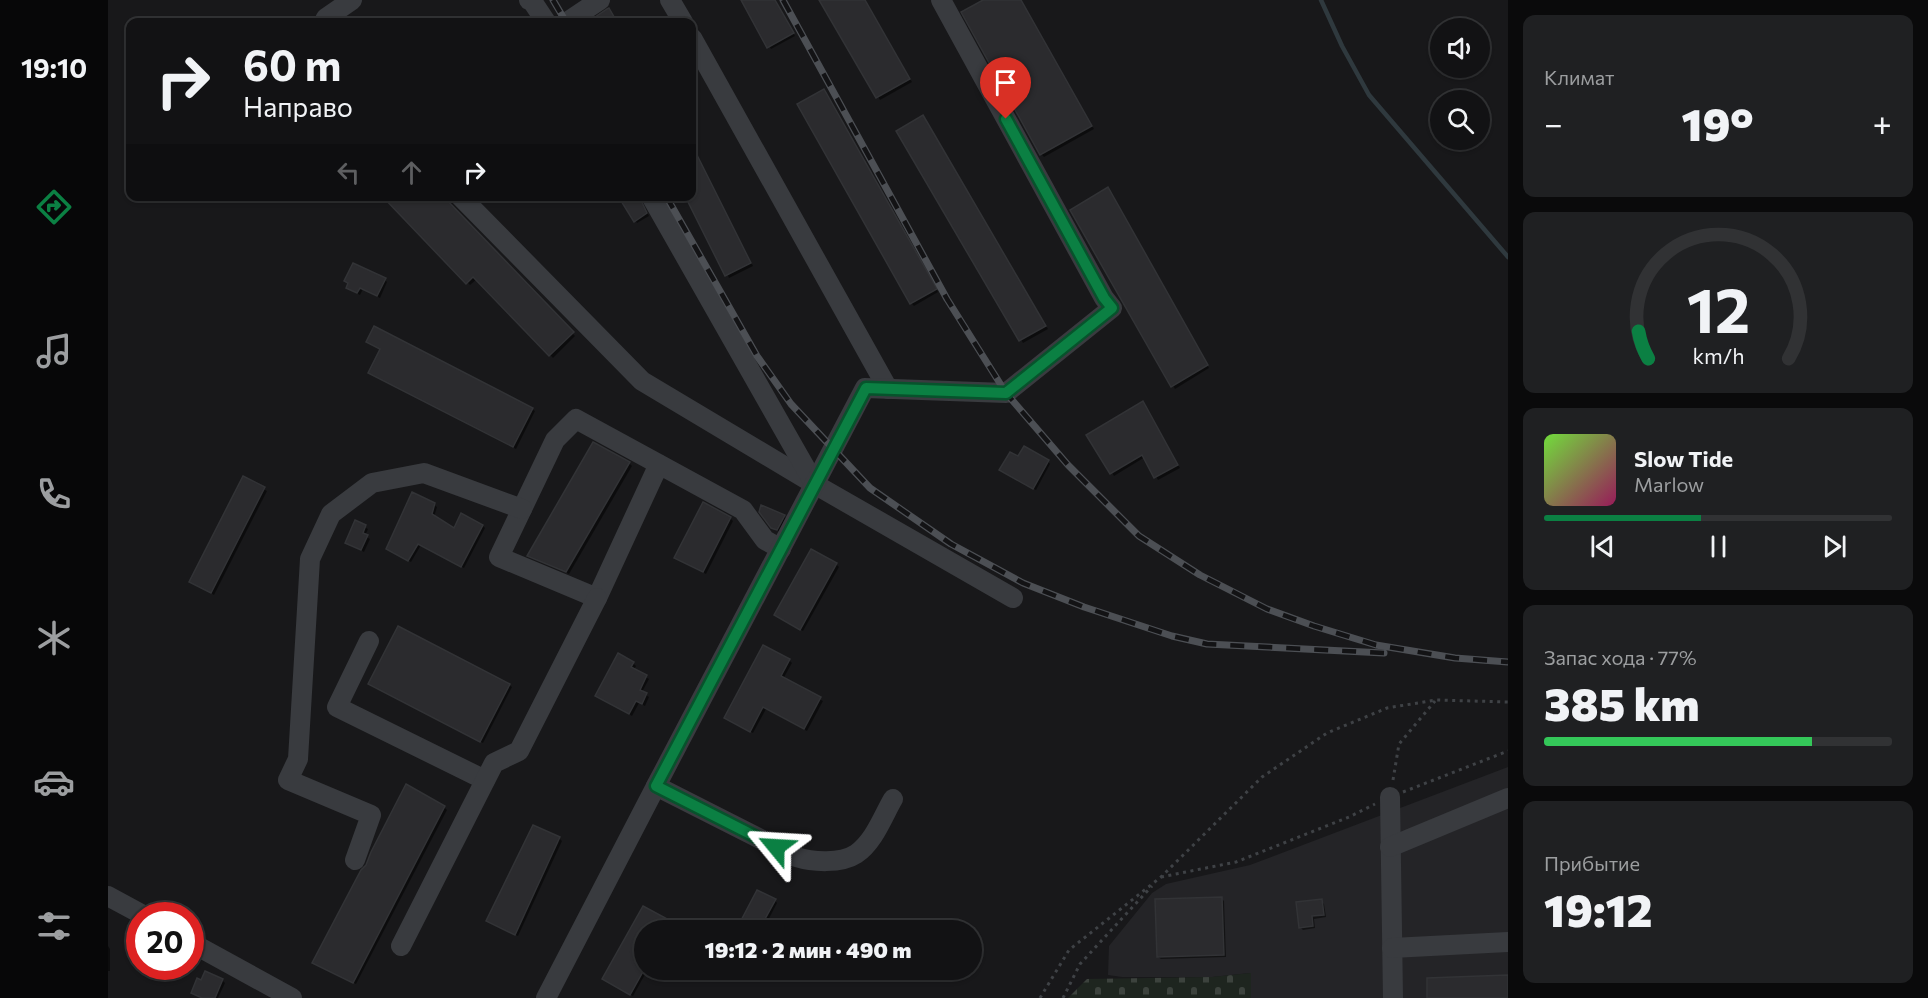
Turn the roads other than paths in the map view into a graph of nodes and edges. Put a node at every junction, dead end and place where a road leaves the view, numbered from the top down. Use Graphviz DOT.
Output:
graph roads {
  1 [pos="352,0"];
  2 [pos="529,0"];
  3 [pos="600,0"];
  4 [pos="670,0"];
  5 [pos="941,0"];
  6 [pos="326,18"];
  7 [pos="543,18"];
  8 [pos="573,18"];
  9 [pos="680,18"];
  10 [pos="696,46"];
  11 [pos="465,201"];
  12 [pos="654,201"];
  13 [pos="888,389"];
  14 [pos="659,464"];
  15 [pos="816,485"];
  16 [pos="522,509"];
  17 [pos="781,549"];
  18 [pos="597,598"];
  19 [pos="1013,598"];
  20 [pos="369,641"];
  21 [pos="485,780"];
  22 [pos="656,786"];
  23 [pos="1390,797"];
  24 [pos="1508,798"];
  25 [pos="893,799"];
  26 [pos="1390,847"];
  27 [pos="355,860"];
  28 [pos="108,896"];
  29 [pos="126,906"];
  30 [pos="1508,942"];
  31 [pos="401,946"];
  32 [pos="1392,948"];
  33 [pos="204,950"];
  34 [pos="292,998"];
  35 [pos="546,998"];
  36 [pos="1393,998"];
  1 -- 6 [label="street"];
  2 -- 7 [label="street"];
  3 -- 8 [label="street"];
  4 -- 9 [label="street"];
  5 -- 13 [label="street"];
  10 -- 13 [label="street"];
  11 -- 15 [label="street"];
  12 -- 15 [label="street"];
  13 -- 15 [label="street"];
  14 -- 16 [label="street"];
  14 -- 17 [label="street"];
  14 -- 18 [label="street"];
  15 -- 17 [label="street"];
  15 -- 19 [label="street"];
  16 -- 18 [label="street"];
  16 -- 27 [label="street"];
  17 -- 22 [label="street"];
  18 -- 21 [label="street"];
  20 -- 21 [label="street"];
  21 -- 31 [label="street"];
  22 -- 25 [label="street"];
  22 -- 35 [label="street"];
  23 -- 26 [label="street"];
  24 -- 26 [label="street"];
  26 -- 32 [label="street"];
  28 -- 29 [label="street"];
  30 -- 32 [label="street"];
  32 -- 36 [label="street"];
  33 -- 34 [label="street"];
}
